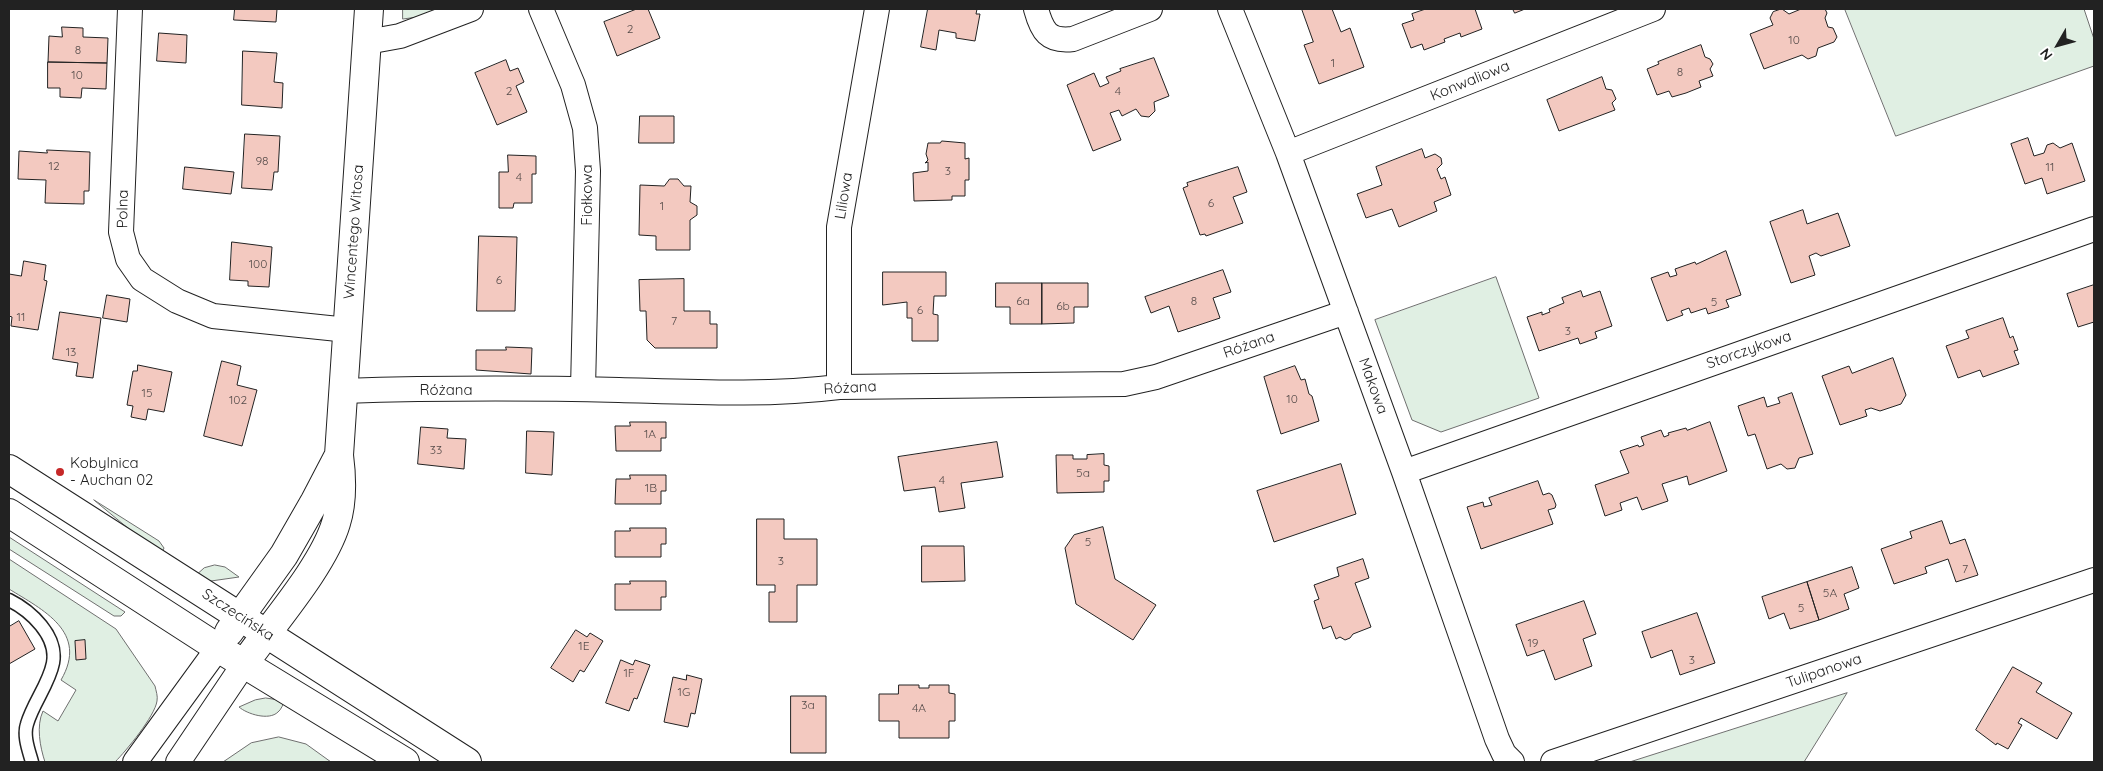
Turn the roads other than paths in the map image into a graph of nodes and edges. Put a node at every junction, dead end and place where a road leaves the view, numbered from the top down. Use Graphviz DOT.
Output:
graph roads {
  1 [pos="130,9"];
  2 [pos="369,9"];
  3 [pos="471,9"];
  4 [pos="541,9"];
  5 [pos="877,9"];
  6 [pos="1036,9"];
  7 [pos="1150,9"];
  8 [pos="1230,9"];
  9 [pos="1653,9"];
  10 [pos="367,42"];
  11 [pos="1288,153"];
  12 [pos="2094,229"];
  13 [pos="1346,312"];
  14 [pos="348,330"];
  15 [pos="838,386"];
  16 [pos="583,389"];
  17 [pos="343,391"];
  18 [pos="339,455"];
  19 [pos="9,469"];
  20 [pos="1404,472"];
  21 [pos="9,513"];
  22 [pos="2094,580"];
  23 [pos="9,600"];
  24 [pos="239,616"];
  25 [pos="266,634"];
  26 [pos="218,648"];
  27 [pos="244,664"];
  28 [pos="32,762"];
  29 [pos="135,762"];
  30 [pos="178,762"];
  31 [pos="405,762"];
  32 [pos="467,762"];
  33 [pos="1512,762"];
  34 [pos="1553,762"];
  1 -- 14 [label="street, Polna"];
  2 -- 10 [label="main road, Wincentego Witosa"];
  3 -- 10 [label="street"];
  4 -- 16 [label="street, Fiołkowa"];
  5 -- 15 [label="street, Liliowa"];
  6 -- 7 [label="street"];
  8 -- 11 [label="street, Makowa"];
  9 -- 11 [label="street, Konwaliowa"];
  10 -- 14 [label="main road, Wincentego Witosa"];
  11 -- 13 [label="street, Makowa"];
  12 -- 20 [label="street, Storczykowa"];
  13 -- 15 [label="street, Różana"];
  13 -- 20 [label="street, Makowa"];
  14 -- 17 [label="main road, Wincentego Witosa"];
  15 -- 16 [label="street, Różana"];
  16 -- 17 [label="street, Różana"];
  17 -- 18 [label="main road, Wincentego Witosa"];
  18 -- 24 [label="main road, Wincentego Witosa"];
  18 -- 25 [label="main road, Wincentego Witosa"];
  19 -- 24 [label="main road, Szczecińska"];
  20 -- 33 [label="street, Makowa"];
  21 -- 26 [label="main road"];
  22 -- 34 [label="street, Tulipanowa"];
  23 -- 28 [label="lane"];
  24 -- 25 [label="main road, Szczecińska"];
  24 -- 26 [label="main road, Wincentego Witosa"];
  25 -- 27 [label="main road, Wincentego Witosa"];
  25 -- 32 [label="main road, Szczecińska"];
  26 -- 27 [label="main road"];
  26 -- 29 [label="street"];
  27 -- 30 [label="street"];
  27 -- 31 [label="main road"];
}
